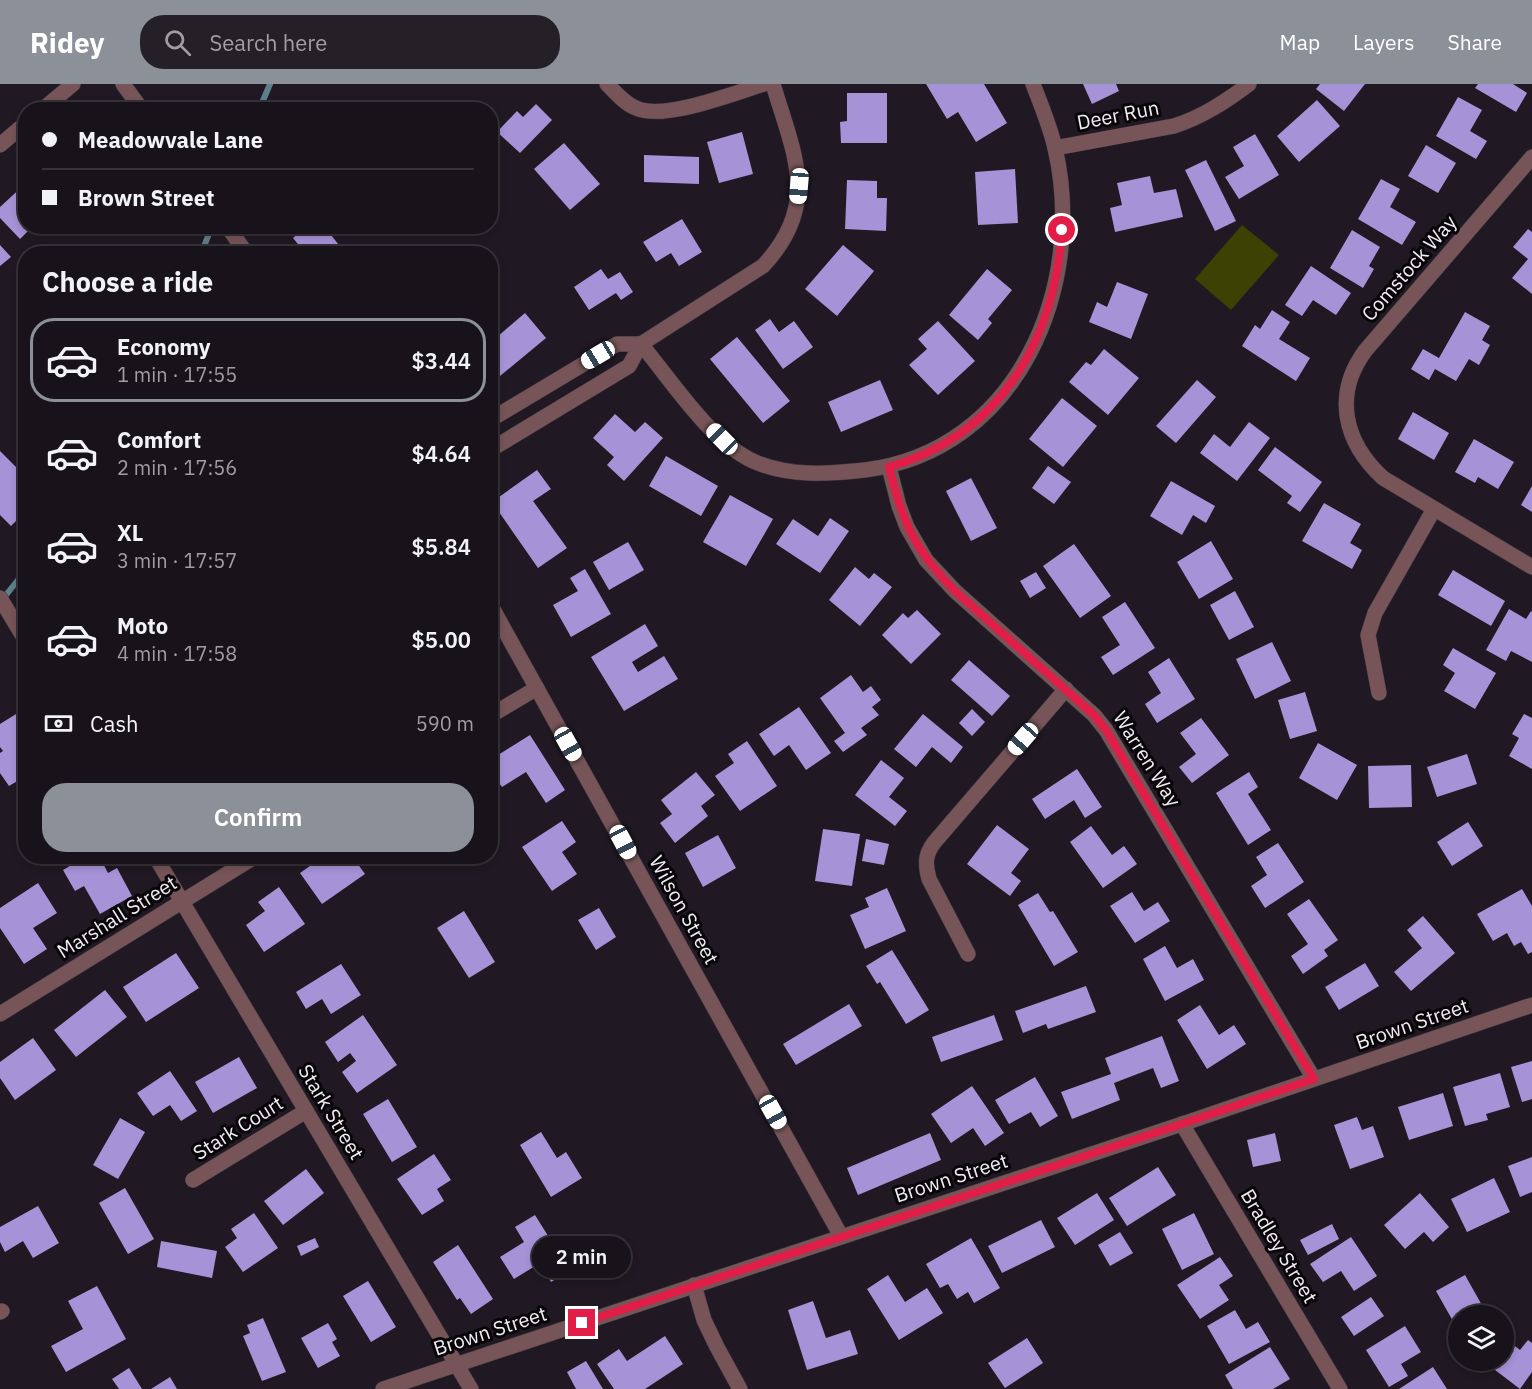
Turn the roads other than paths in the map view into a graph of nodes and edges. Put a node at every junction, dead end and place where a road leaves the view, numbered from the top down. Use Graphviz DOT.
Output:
graph roads {
  1 [pos="73,84"];
  2 [pos="123,84"];
  3 [pos="607,84"];
  4 [pos="764,84"];
  5 [pos="773,84"];
  6 [pos="1033,84"];
  7 [pos="1249,84"];
  8 [pos="52,102"];
  9 [pos="136,102"];
  10 [pos="18,130"];
  11 [pos="0,145"];
  12 [pos="1055,148"];
  13 [pos="1532,157"];
  14 [pos="641,344"];
  15 [pos="498,415"];
  16 [pos="498,445"];
  17 [pos="889,467"];
  18 [pos="1434,509"];
  19 [pos="1532,567"];
  20 [pos="0,598"];
  21 [pos="498,618"];
  22 [pos="18,628"];
  23 [pos="537,688"];
  24 [pos="1066,689"];
  25 [pos="1379,693"];
  26 [pos="498,711"];
  27 [pos="160,864"];
  28 [pos="243,864"];
  29 [pos="182,901"];
  30 [pos="968,954"];
  31 [pos="1532,1005"];
  32 [pos="0,1014"];
  33 [pos="1314,1079"];
  34 [pos="306,1111"];
  35 [pos="1182,1124"];
  36 [pos="193,1180"];
  37 [pos="841,1236"];
  38 [pos="694,1285"];
  39 [pos="456,1365"];
  40 [pos="383,1389"];
  41 [pos="471,1389"];
  42 [pos="740,1389"];
  43 [pos="1340,1389"];
  1 -- 8 [label="street"];
  2 -- 9 [label="street"];
  3 -- 4 [label="street"];
  5 -- 14 [label="street"];
  6 -- 12 [label="street"];
  7 -- 12 [label="street, Deer Run"];
  10 -- 11 [label="street"];
  12 -- 17 [label="street"];
  13 -- 18 [label="street, Comstock Way"];
  14 -- 15 [label="street"];
  14 -- 16 [label="street"];
  14 -- 17 [label="street"];
  17 -- 24 [label="street, Warren Way"];
  18 -- 19 [label="street, Comstock Way"];
  18 -- 25 [label="street"];
  20 -- 22 [label="street"];
  21 -- 23 [label="street, Wilson Street"];
  23 -- 26 [label="street"];
  23 -- 37 [label="street, Wilson Street"];
  24 -- 30 [label="street"];
  24 -- 33 [label="street, Warren Way"];
  27 -- 29 [label="street, Stark Street"];
  28 -- 29 [label="street, Marshall Street"];
  29 -- 32 [label="street, Marshall Street"];
  29 -- 34 [label="street, Stark Street"];
  31 -- 33 [label="street, Brown Street"];
  33 -- 35 [label="street, Brown Street"];
  34 -- 36 [label="street, Stark Court"];
  34 -- 39 [label="street, Stark Street"];
  35 -- 37 [label="street, Brown Street"];
  35 -- 43 [label="street, Bradley Street"];
  37 -- 38 [label="street, Brown Street"];
  38 -- 39 [label="street, Brown Street"];
  38 -- 42 [label="street"];
  39 -- 40 [label="street, Brown Street"];
  39 -- 41 [label="street, Stark Street"];
}
